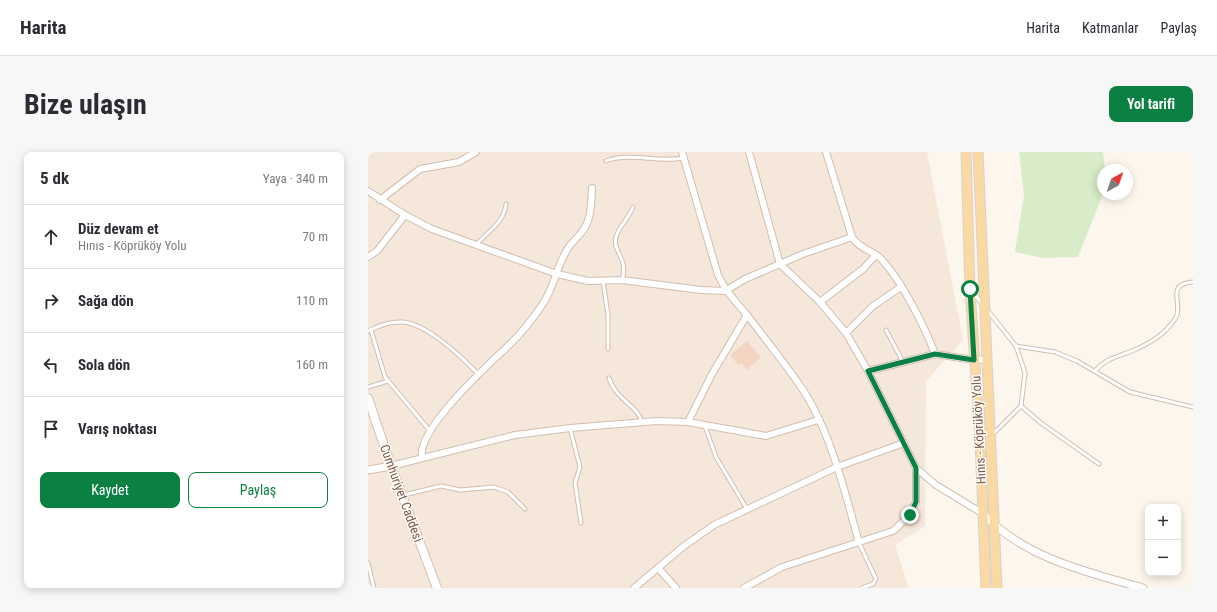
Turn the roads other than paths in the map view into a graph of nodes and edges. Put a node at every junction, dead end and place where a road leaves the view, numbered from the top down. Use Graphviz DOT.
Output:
graph roads {
  1 [pos="476,152"];
  2 [pos="749,152"];
  3 [pos="826,152"];
  4 [pos="966,152"];
  5 [pos="978,152"];
  6 [pos="682,155"];
  7 [pos="606,162"];
  8 [pos="592,188"];
  9 [pos="368,191"];
  10 [pos="380,200"];
  11 [pos="506,204"];
  12 [pos="633,207"];
  13 [pos="405,215"];
  14 [pos="852,237"];
  15 [pos="476,245"];
  16 [pos="876,254"];
  17 [pos="368,257"];
  18 [pos="780,264"];
  19 [pos="557,274"];
  20 [pos="622,280"];
  21 [pos="603,282"];
  22 [pos="1192,282"];
  23 [pos="900,287"];
  24 [pos="970,289"];
  25 [pos="726,291"];
  26 [pos="820,302"];
  27 [pos="986,309"];
  28 [pos="747,315"];
  29 [pos="886,330"];
  30 [pos="369,331"];
  31 [pos="846,333"];
  32 [pos="1016,346"];
  33 [pos="608,349"];
  34 [pos="935,354"];
  35 [pos="974,360"];
  36 [pos="988,360"];
  37 [pos="903,362"];
  38 [pos="868,371"];
  39 [pos="1095,372"];
  40 [pos="478,374"];
  41 [pos="609,378"];
  42 [pos="388,381"];
  43 [pos="368,387"];
  44 [pos="368,398"];
  45 [pos="1020,406"];
  46 [pos="1193,407"];
  47 [pos="818,420"];
  48 [pos="688,422"];
  49 [pos="642,423"];
  50 [pos="705,426"];
  51 [pos="570,428"];
  52 [pos="430,431"];
  53 [pos="991,436"];
  54 [pos="980,440"];
  55 [pos="904,443"];
  56 [pos="422,458"];
  57 [pos="1099,464"];
  58 [pos="391,466"];
  59 [pos="837,467"];
  60 [pos="916,468"];
  61 [pos="368,470"];
  62 [pos="402,496"];
  63 [pos="525,509"];
  64 [pos="747,509"];
  65 [pos="982,513"];
  66 [pos="581,523"];
  67 [pos="994,526"];
  68 [pos="859,543"];
  69 [pos="368,563"];
  70 [pos="658,568"];
  71 [pos="374,588"];
  72 [pos="437,588"];
  73 [pos="634,588"];
  74 [pos="676,588"];
  75 [pos="744,588"];
  76 [pos="862,588"];
  77 [pos="986,588"];
  78 [pos="997,588"];
  79 [pos="1143,588"];
  1 -- 10 [label="street"];
  2 -- 18 [label="street"];
  3 -- 14 [label="street"];
  4 -- 24 [label="main road, Hınıs - Köprüköy Yolu"];
  5 -- 27 [label="main road, Hınıs - Köprüköy Yolu"];
  6 -- 7 [label="lane"];
  6 -- 25 [label="street"];
  8 -- 19 [label="street"];
  9 -- 10 [label="street"];
  10 -- 13 [label="street"];
  11 -- 15 [label="lane"];
  12 -- 20 [label="lane"];
  13 -- 15 [label="street"];
  13 -- 17 [label="street"];
  14 -- 16 [label="street"];
  14 -- 18 [label="street"];
  15 -- 19 [label="street"];
  16 -- 23 [label="street"];
  16 -- 26 [label="street"];
  18 -- 25 [label="street"];
  18 -- 26 [label="street"];
  19 -- 21 [label="street"];
  19 -- 40 [label="street"];
  20 -- 21 [label="street"];
  20 -- 25 [label="street"];
  21 -- 33 [label="lane"];
  22 -- 39 [label="lane"];
  23 -- 31 [label="street"];
  23 -- 34 [label="street"];
  24 -- 27 [label="lane"];
  24 -- 35 [label="main road, Hınıs - Köprüköy Yolu"];
  25 -- 28 [label="street"];
  26 -- 31 [label="street"];
  27 -- 32 [label="lane"];
  27 -- 36 [label="main road, Hınıs - Köprüköy Yolu"];
  28 -- 47 [label="street"];
  28 -- 48 [label="street"];
  29 -- 37 [label="lane"];
  30 -- 40 [label="lane"];
  30 -- 42 [label="lane"];
  31 -- 38 [label="street"];
  32 -- 39 [label="lane"];
  32 -- 45 [label="lane"];
  34 -- 35 [label="street"];
  34 -- 37 [label="street"];
  35 -- 36 [label="street"];
  35 -- 54 [label="main road, Hınıs - Köprüköy Yolu"];
  36 -- 53 [label="main road, Hınıs - Köprüköy Yolu"];
  37 -- 38 [label="street"];
  38 -- 55 [label="street"];
  39 -- 46 [label="lane"];
  40 -- 52 [label="street"];
  41 -- 49 [label="lane"];
  42 -- 43 [label="lane"];
  42 -- 52 [label="lane"];
  44 -- 58 [label="main road, Cumhuriyet Caddesi"];
  45 -- 53 [label="lane"];
  45 -- 57 [label="lane"];
  47 -- 50 [label="street"];
  47 -- 59 [label="street"];
  48 -- 49 [label="street"];
  48 -- 50 [label="street"];
  49 -- 51 [label="street"];
  50 -- 64 [label="lane"];
  51 -- 56 [label="street"];
  51 -- 66 [label="lane"];
  52 -- 56 [label="street"];
  53 -- 54 [label="lane"];
  53 -- 67 [label="main road, Hınıs - Köprüköy Yolu"];
  54 -- 65 [label="main road, Hınıs - Köprüköy Yolu"];
  55 -- 59 [label="street"];
  55 -- 60 [label="street"];
  56 -- 58 [label="street"];
  58 -- 61 [label="street"];
  58 -- 62 [label="main road, Cumhuriyet Caddesi"];
  59 -- 64 [label="street"];
  59 -- 68 [label="street"];
  60 -- 65 [label="street"];
  60 -- 68 [label="street"];
  62 -- 63 [label="lane"];
  62 -- 72 [label="main road, Cumhuriyet Caddesi"];
  64 -- 70 [label="street"];
  65 -- 67 [label="street"];
  65 -- 77 [label="main road, Hınıs - Köprüköy Yolu"];
  67 -- 78 [label="main road, Hınıs - Köprüköy Yolu"];
  67 -- 79 [label="street"];
  68 -- 75 [label="street"];
  68 -- 76 [label="lane"];
  69 -- 71 [label="lane"];
  70 -- 73 [label="street"];
  70 -- 74 [label="street"];
}
